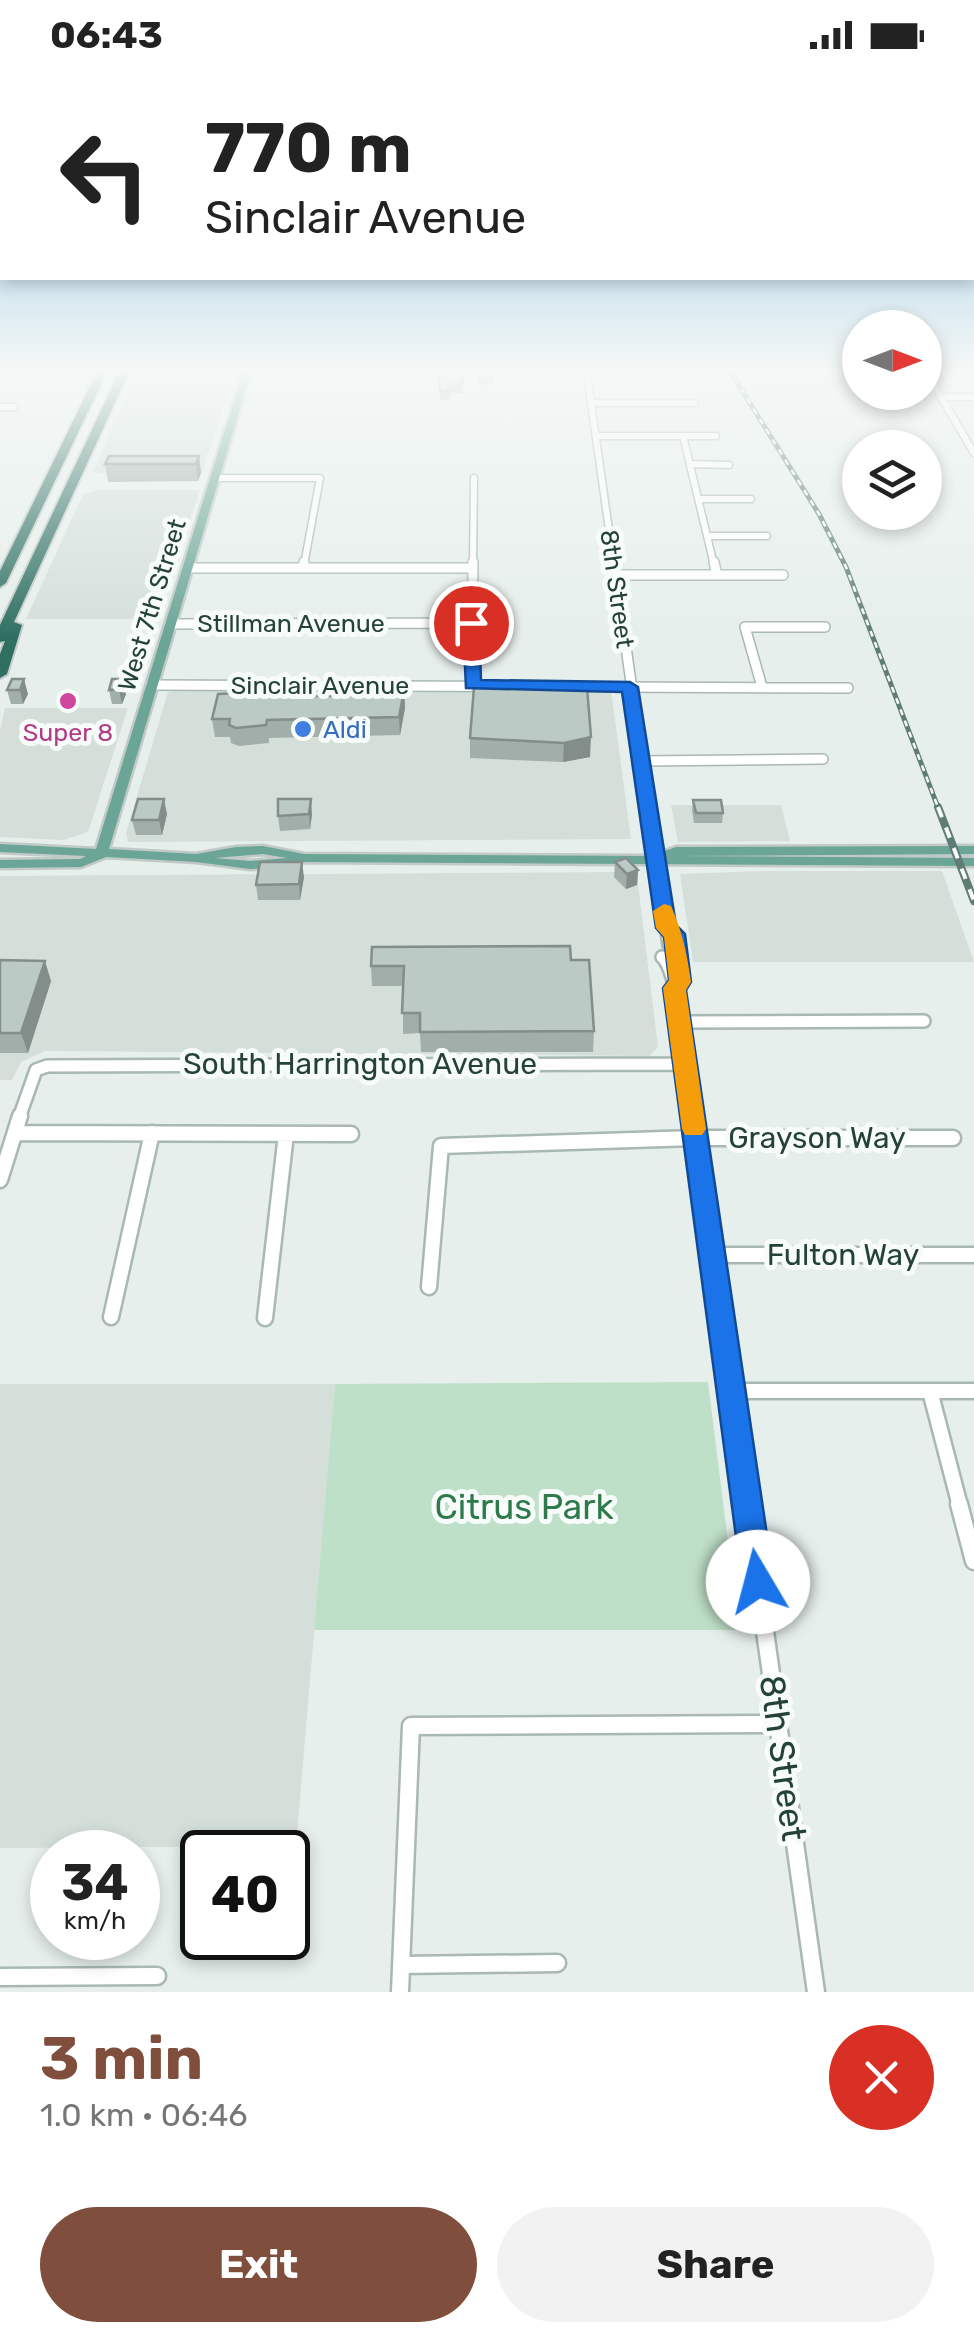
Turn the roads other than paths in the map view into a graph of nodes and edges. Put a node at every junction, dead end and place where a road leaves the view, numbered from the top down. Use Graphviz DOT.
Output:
graph roads {
  1 [pos="50,458"];
  2 [pos="60,458"];
  3 [pos="73,458"];
  4 [pos="84,458"];
  5 [pos="220,458"];
  6 [pos="599,458"];
  7 [pos="688,458"];
  8 [pos="690,464"];
  9 [pos="730,465"];
  10 [pos="214,478"];
  11 [pos="474,478"];
  12 [pos="698,499"];
  13 [pos="752,499"];
  14 [pos="708,536"];
  15 [pos="767,536"];
  16 [pos="0,556"];
  17 [pos="187,568"];
  18 [pos="303,568"];
  19 [pos="472,568"];
  20 [pos="616,575"];
  21 [pos="718,575"];
  22 [pos="783,575"];
  23 [pos="0,582"];
  24 [pos="16,605"];
  25 [pos="0,612"];
  26 [pos="471,623"];
  27 [pos="170,624"];
  28 [pos="824,627"];
  29 [pos="0,638"];
  30 [pos="0,674"];
  31 [pos="151,685"];
  32 [pos="472,685"];
  33 [pos="630,687"];
  34 [pos="762,688"];
  35 [pos="848,688"];
  36 [pos="822,759"];
  37 [pos="642,760"];
  38 [pos="0,848"];
  39 [pos="922,850"];
  40 [pos="974,850"];
  41 [pos="796,851"];
  42 [pos="100,856"];
  43 [pos="656,858"];
  44 [pos="963,858"];
  45 [pos="743,862"];
  46 [pos="806,863"];
  47 [pos="0,864"];
  48 [pos="666,928"];
  49 [pos="674,988"];
  50 [pos="924,1021"];
  51 [pos="679,1022"];
  52 [pos="685,1064"];
  53 [pos="15,1133"];
  54 [pos="152,1134"];
  55 [pos="286,1134"];
  56 [pos="351,1134"];
  57 [pos="695,1138"];
  58 [pos="953,1138"];
  59 [pos="0,1180"];
  60 [pos="711,1255"];
  61 [pos="974,1255"];
  62 [pos="429,1287"];
  63 [pos="112,1317"];
  64 [pos="265,1318"];
  65 [pos="730,1390"];
  66 [pos="930,1390"];
  67 [pos="974,1390"];
  68 [pos="973,1552"];
  69 [pos="778,1724"];
  70 [pos="557,1963"];
  71 [pos="401,1965"];
  72 [pos="156,1976"];
  73 [pos="0,1977"];
  74 [pos="400,1992"];
  75 [pos="816,1992"];
  1 -- 16 [label="highway"];
  2 -- 23 [label="highway"];
  3 -- 25 [label="highway"];
  4 -- 24 [label="highway"];
  5 -- 10 [label="main road, West 7th Street"];
  6 -- 20 [label="street, 8th Street"];
  7 -- 8 [label="street"];
  8 -- 9 [label="street"];
  8 -- 12 [label="street"];
  10 -- 17 [label="main road, West 7th Street"];
  10 -- 18 [label="street"];
  11 -- 19 [label="street"];
  12 -- 13 [label="street"];
  12 -- 14 [label="street"];
  14 -- 15 [label="street"];
  14 -- 21 [label="street"];
  17 -- 18 [label="street"];
  17 -- 27 [label="main road, West 7th Street"];
  18 -- 19 [label="street"];
  19 -- 26 [label="street"];
  20 -- 21 [label="street"];
  20 -- 33 [label="street, 8th Street"];
  21 -- 22 [label="street"];
  24 -- 29 [label="highway"];
  24 -- 30 [label="highway"];
  26 -- 27 [label="street, Stillman Avenue"];
  26 -- 32 [label="street"];
  27 -- 31 [label="main road, West 7th Street"];
  28 -- 34 [label="street"];
  31 -- 32 [label="street, Sinclair Avenue"];
  31 -- 42 [label="main road, West 7th Street"];
  32 -- 33 [label="street, Sinclair Avenue"];
  33 -- 34 [label="street, Sinclair Avenue"];
  33 -- 37 [label="street, 8th Street"];
  34 -- 35 [label="street, Sinclair Avenue"];
  36 -- 37 [label="street"];
  37 -- 43 [label="street, 8th Street"];
  38 -- 42 [label="main road"];
  39 -- 41 [label="main road"];
  39 -- 44 [label="main road"];
  39 -- 46 [label="main road"];
  40 -- 44 [label="main road"];
  41 -- 43 [label="main road"];
  41 -- 45 [label="main road"];
  42 -- 43 [label="main road"];
  42 -- 47 [label="main road"];
  43 -- 45 [label="main road"];
  43 -- 48 [label="street, 8th Street"];
  44 -- 46 [label="main road"];
  45 -- 46 [label="main road"];
  48 -- 49 [label="street, 8th Street"];
  48 -- 49 [label="street, 8th Street"];
  49 -- 51 [label="street, 8th Street"];
  50 -- 51 [label="street"];
  51 -- 52 [label="street, 8th Street"];
  52 -- 53 [label="street, South Harrington Avenue"];
  52 -- 57 [label="street, 8th Street"];
  53 -- 54 [label="street"];
  53 -- 59 [label="street"];
  54 -- 55 [label="street"];
  54 -- 63 [label="street"];
  55 -- 56 [label="street"];
  55 -- 64 [label="street"];
  57 -- 58 [label="street, Grayson Way"];
  57 -- 60 [label="street, 8th Street"];
  57 -- 62 [label="street, Grayson Way"];
  60 -- 61 [label="street, Fulton Way"];
  60 -- 65 [label="street, 8th Street"];
  65 -- 66 [label="street"];
  65 -- 69 [label="street, 8th Street"];
  66 -- 67 [label="street"];
  66 -- 68 [label="street"];
  69 -- 71 [label="street"];
  69 -- 75 [label="street, 8th Street"];
  70 -- 71 [label="street"];
  71 -- 74 [label="street"];
  72 -- 73 [label="street"];
}
